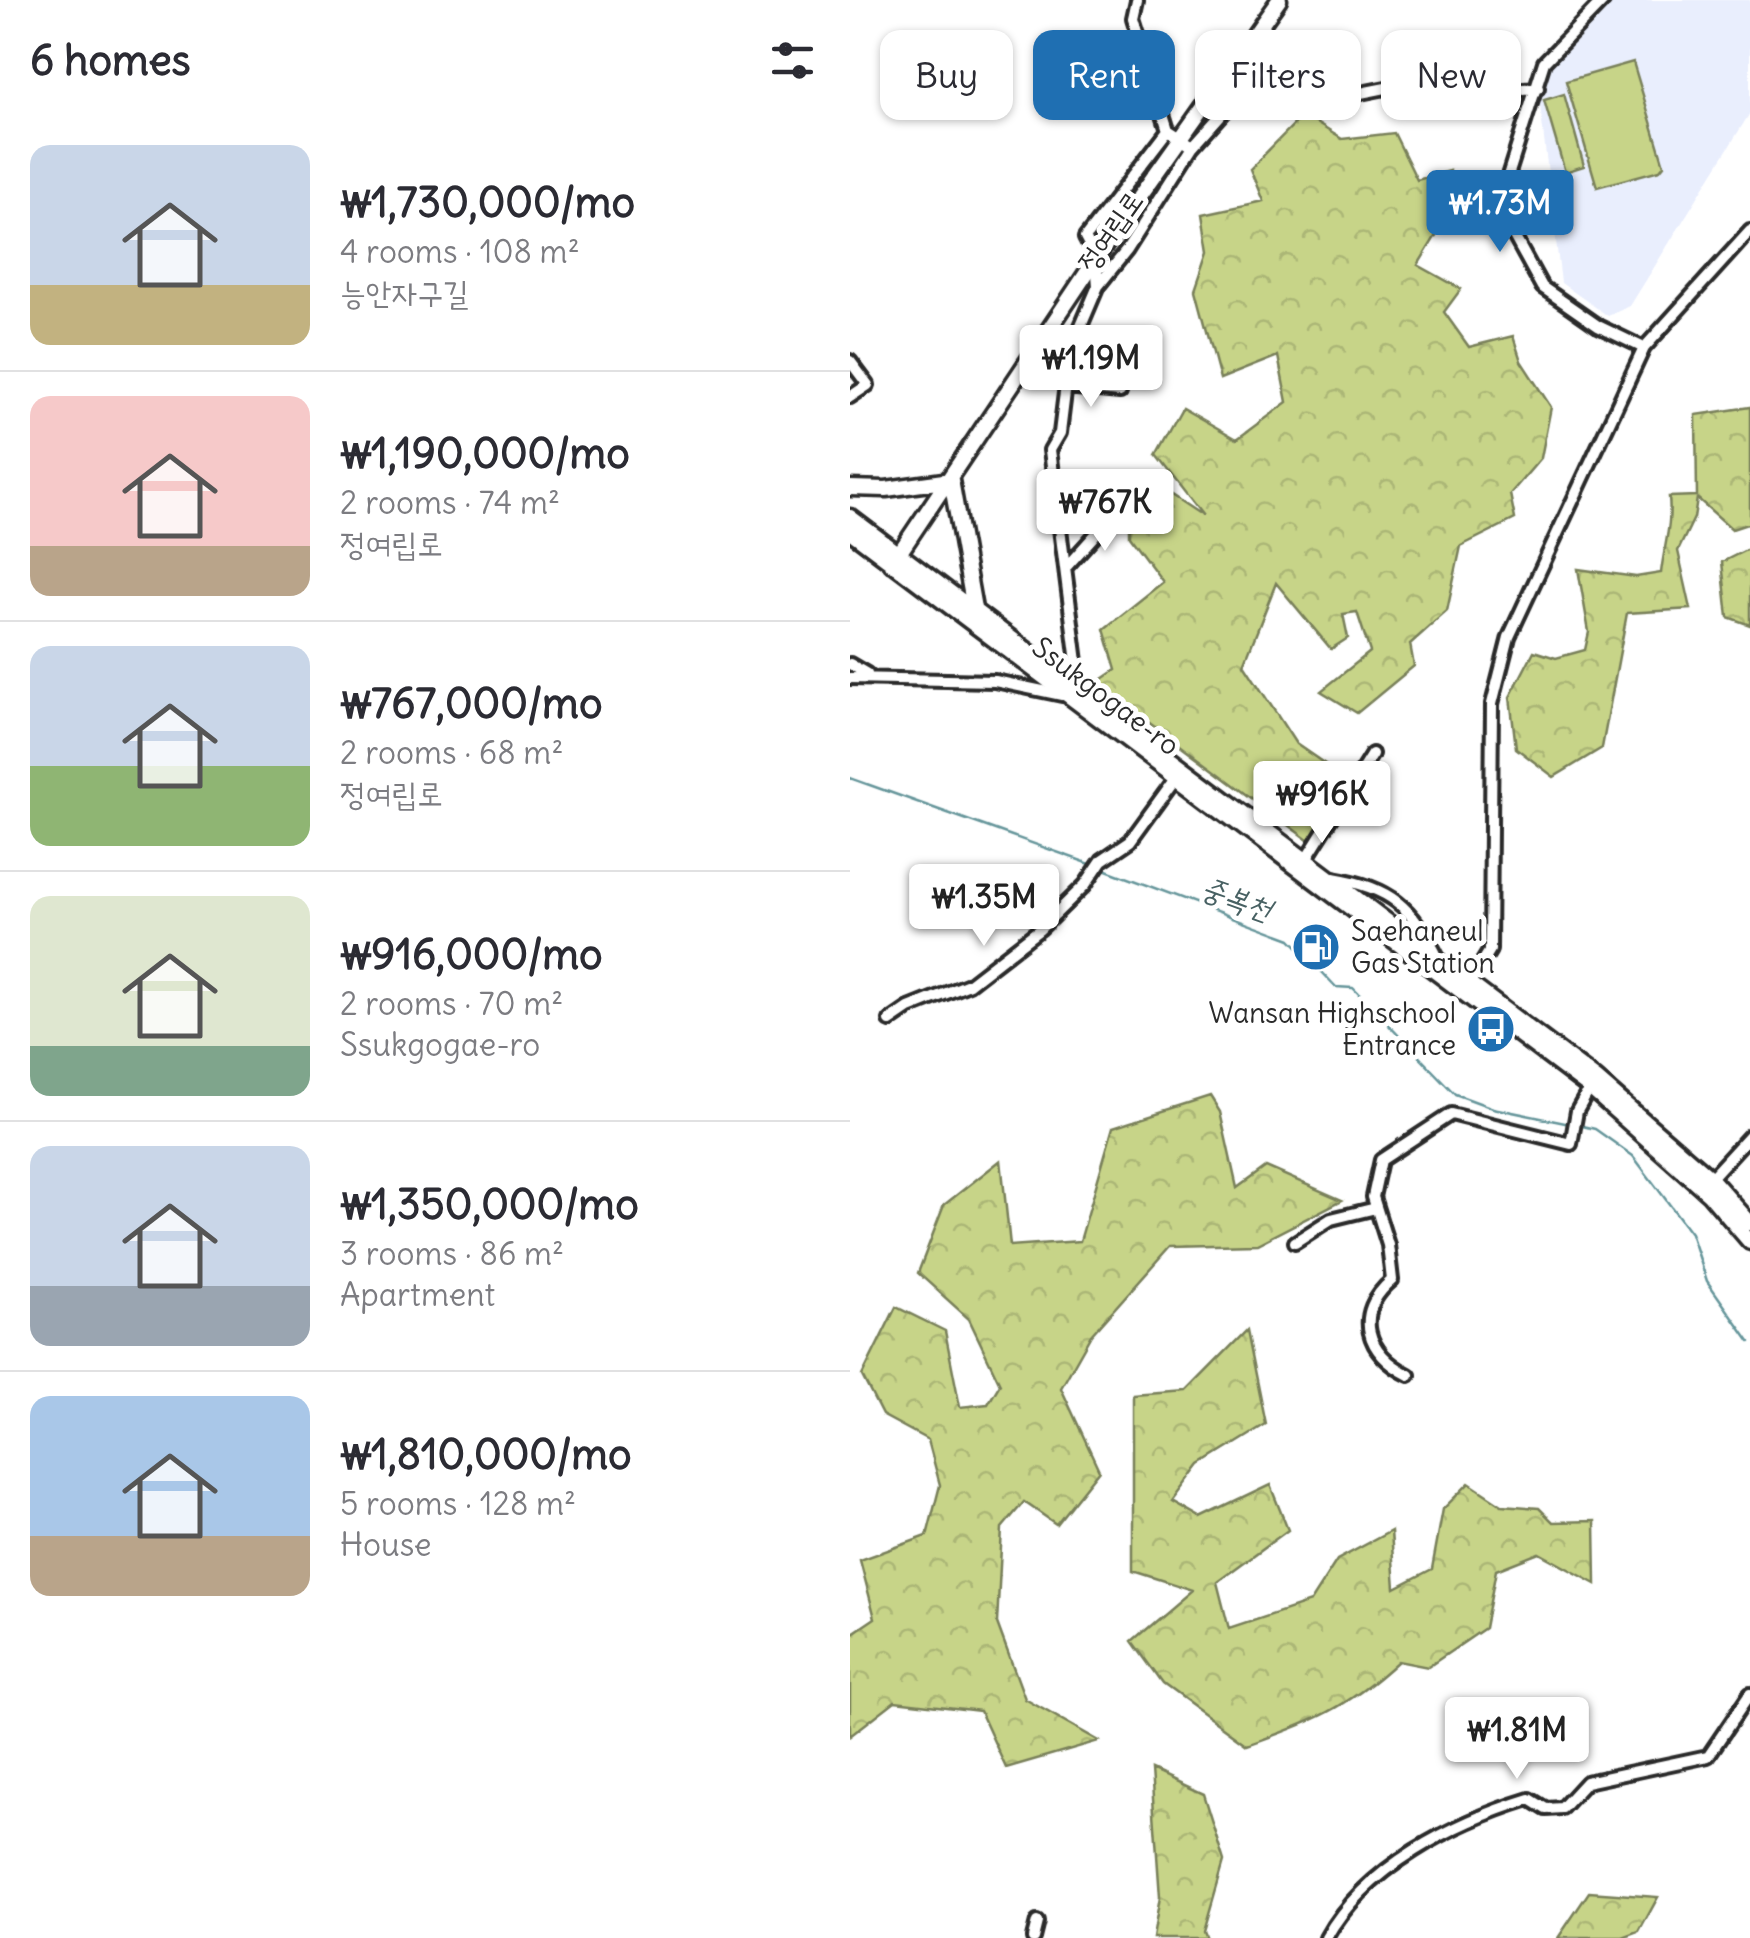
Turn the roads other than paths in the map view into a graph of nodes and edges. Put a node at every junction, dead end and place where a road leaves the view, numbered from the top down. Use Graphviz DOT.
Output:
graph roads {
  1 [pos="1137,0"];
  2 [pos="1280,0"];
  3 [pos="1604,0"];
  4 [pos="1538,88"];
  5 [pos="1181,137"];
  6 [pos="1750,232"];
  7 [pos="1096,259"];
  8 [pos="1098,286"];
  9 [pos="1644,348"];
  10 [pos="850,361"];
  11 [pos="1066,388"];
  12 [pos="1120,392"];
  13 [pos="850,397"];
  14 [pos="951,480"];
  15 [pos="850,488"];
  16 [pos="1113,515"];
  17 [pos="850,517"];
  18 [pos="850,532"];
  19 [pos="894,560"];
  20 [pos="1067,566"];
  21 [pos="975,614"];
  22 [pos="850,664"];
  23 [pos="868,675"];
  24 [pos="850,678"];
  25 [pos="1065,690"];
  26 [pos="1372,754"];
  27 [pos="1175,779"];
  28 [pos="1305,861"];
  29 [pos="1328,878"];
  30 [pos="1440,961"];
  31 [pos="1467,987"];
  32 [pos="890,1021"];
  33 [pos="1590,1088"];
  34 [pos="1750,1135"];
  35 [pos="1706,1183"];
  36 [pos="1376,1208"];
  37 [pos="1750,1222"];
  38 [pos="1295,1242"];
  39 [pos="1750,1242"];
  40 [pos="1409,1375"];
  41 [pos="1750,1694"];
  42 [pos="1037,1922"];
  43 [pos="1033,1938"];
  44 [pos="1326,1938"];
  1 -- 5 [label="street"];
  2 -- 5 [label="street"];
  3 -- 4 [label="street"];
  4 -- 5 [label="street, 정여립로"];
  4 -- 9 [label="street"];
  5 -- 7 [label="street"];
  5 -- 7 [label="street"];
  5 -- 8 [label="street, 정여립로"];
  6 -- 9 [label="street"];
  7 -- 8 [label="street"];
  7 -- 14 [label="street"];
  8 -- 11 [label="street, 정여립로"];
  9 -- 31 [label="street"];
  10 -- 13 [label="street"];
  11 -- 12 [label="street"];
  11 -- 20 [label="street, 정여립로"];
  14 -- 15 [label="street"];
  14 -- 19 [label="street"];
  14 -- 21 [label="street"];
  16 -- 20 [label="street"];
  17 -- 19 [label="street, Ssukgogae-ro"];
  18 -- 19 [label="street, Ssukgogae-ro"];
  19 -- 21 [label="street, Ssukgogae-ro"];
  19 -- 25 [label="street, Ssukgogae-ro"];
  20 -- 25 [label="street, 정여립로"];
  21 -- 25 [label="street, Ssukgogae-ro"];
  22 -- 23 [label="street"];
  23 -- 24 [label="street"];
  23 -- 25 [label="street"];
  25 -- 27 [label="street, Ssukgogae-ro"];
  25 -- 28 [label="street, Ssukgogae-ro"];
  26 -- 28 [label="street"];
  27 -- 31 [label="street, Ssukgogae-ro"];
  27 -- 32 [label="street"];
  28 -- 29 [label="street, Ssukgogae-ro"];
  29 -- 30 [label="street, Ssukgogae-ro"];
  29 -- 30 [label="street"];
  30 -- 31 [label="street, Ssukgogae-ro"];
  31 -- 33 [label="street, Ssukgogae-ro"];
  31 -- 35 [label="street, Ssukgogae-ro"];
  33 -- 35 [label="street, Ssukgogae-ro"];
  33 -- 36 [label="street"];
  34 -- 35 [label="street"];
  35 -- 37 [label="street, Ssukgogae-ro"];
  35 -- 39 [label="street, Ssukgogae-ro"];
  36 -- 38 [label="street"];
  36 -- 40 [label="street"];
  41 -- 44 [label="street"];
  42 -- 43 [label="street"];
}
